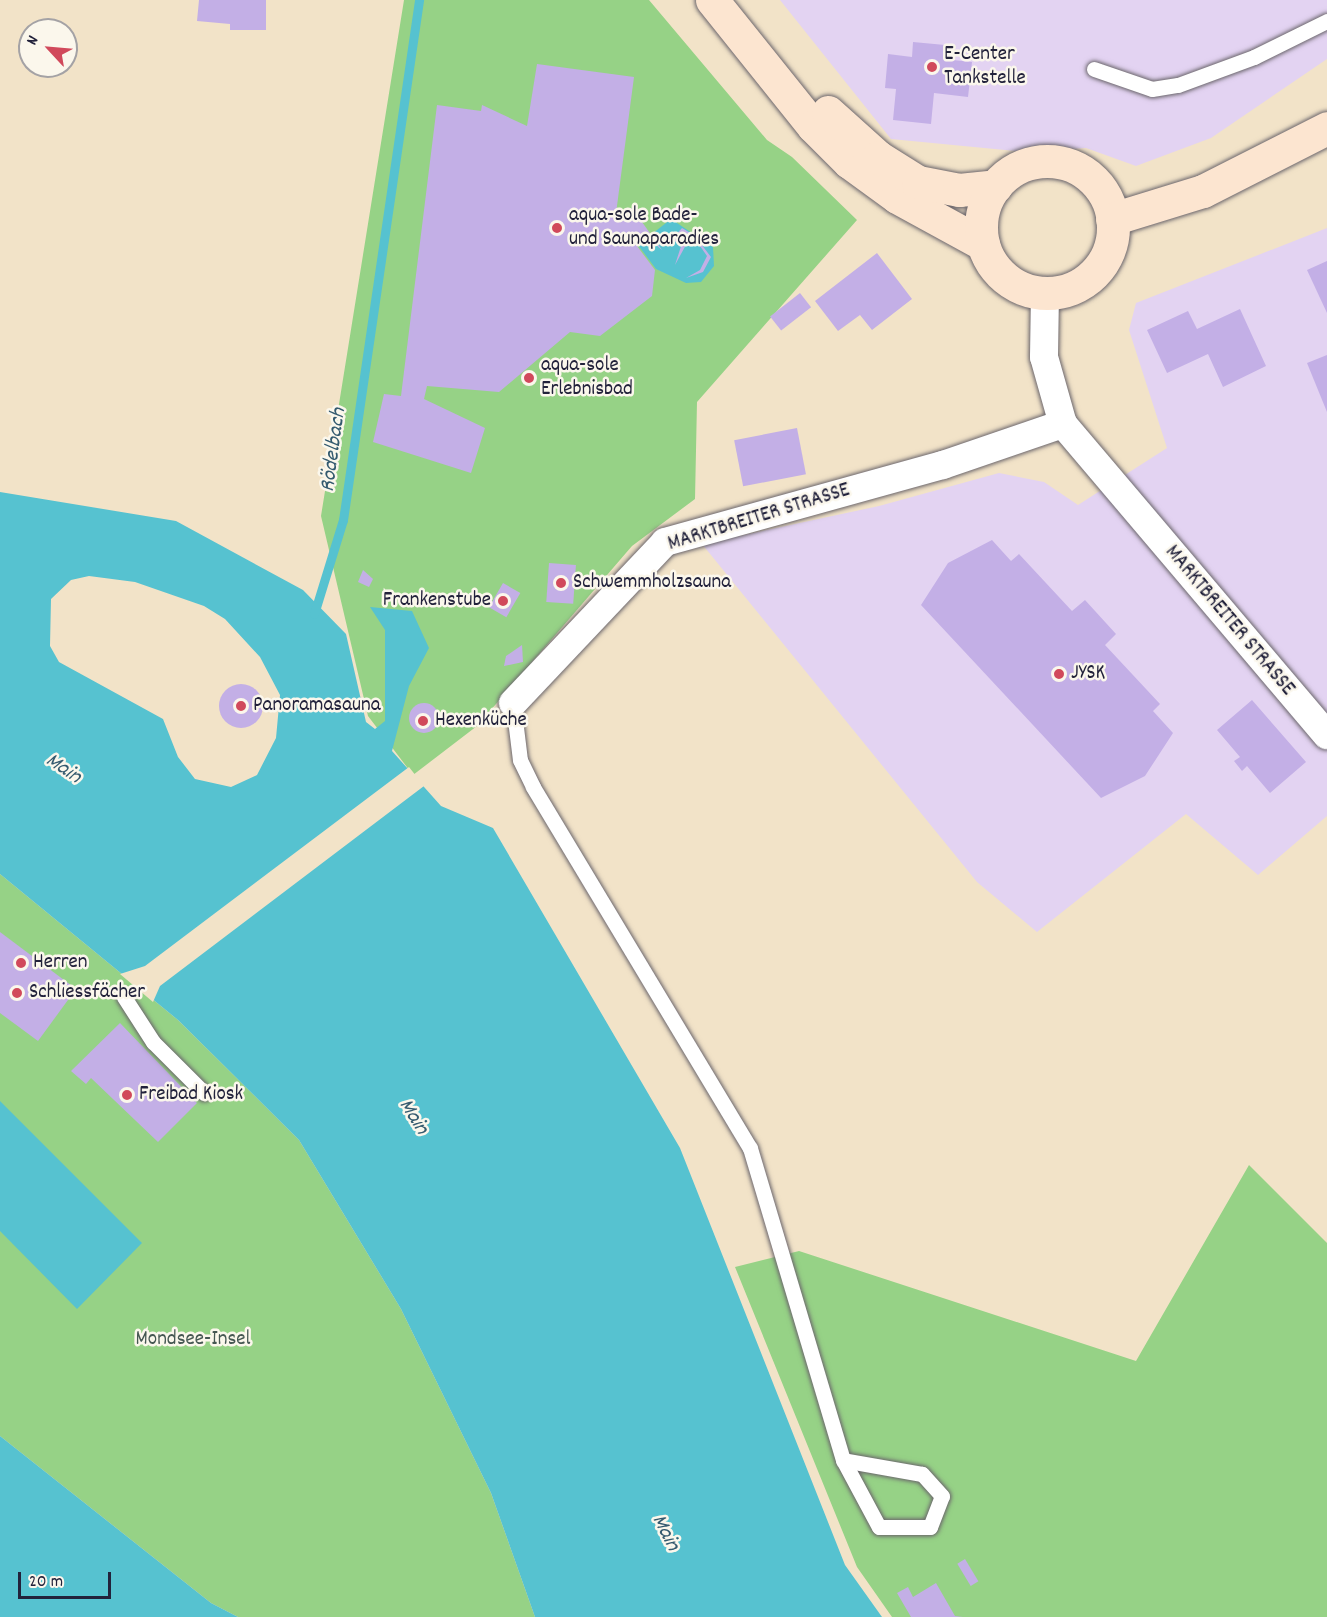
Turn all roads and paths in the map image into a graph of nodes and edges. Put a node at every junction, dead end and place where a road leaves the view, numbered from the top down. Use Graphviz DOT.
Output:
graph roads {
  1 [pos="712,0"];
  2 [pos="1327,21"];
  3 [pos="753,47"];
  4 [pos="1094,69"];
  5 [pos="1327,128"];
  6 [pos="996,186"];
  7 [pos="1112,219"];
  8 [pos="983,244"];
  9 [pos="1045,293"];
  10 [pos="1063,424"];
  11 [pos="513,703"];
  12 [pos="1327,735"];
  13 [pos="124,997"];
  14 [pos="204,1092"];
  15 [pos="843,1460"];
  1 -- 3 [label="main road"];
  2 -- 4 [label="lane"];
  3 -- 6 [label="main road"];
  3 -- 8 [label="main road"];
  5 -- 7 [label="main road"];
  6 -- 7 [label="main road"];
  6 -- 8 [label="main road"];
  7 -- 9 [label="main road"];
  8 -- 9 [label="main road"];
  9 -- 10 [label="street, MARKTBREITER STRASSE"];
  10 -- 11 [label="street, MARKTBREITER STRASSE"];
  10 -- 12 [label="street, MARKTBREITER STRASSE"];
  11 -- 15 [label="lane"];
  13 -- 14 [label="lane"];
  15 -- 15 [label="lane"];
}
